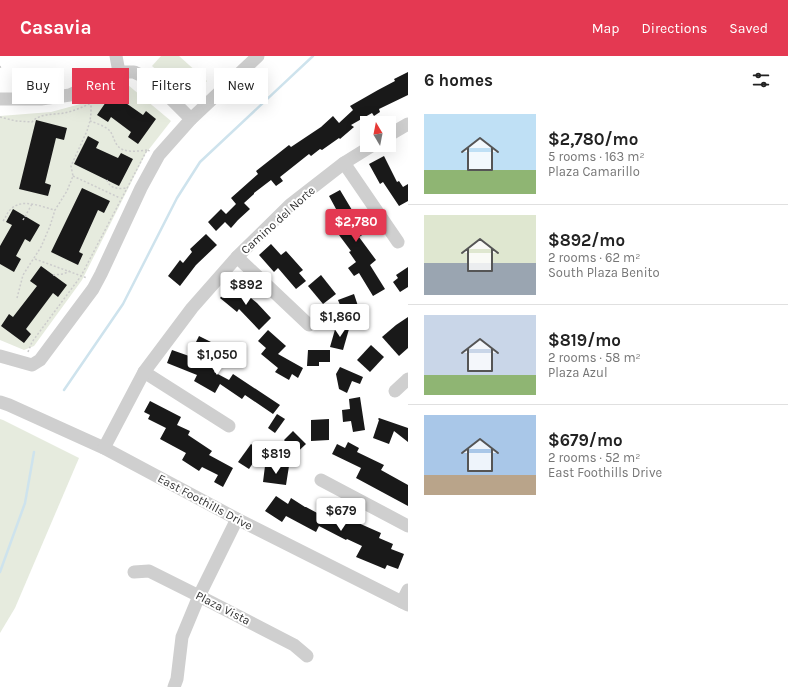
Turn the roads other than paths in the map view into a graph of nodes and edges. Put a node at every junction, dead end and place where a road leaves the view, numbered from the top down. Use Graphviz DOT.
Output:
graph roads {
  1 [pos="116,56"];
  2 [pos="258,56"];
  3 [pos="118,68"];
  4 [pos="129,72"];
  5 [pos="72,94"];
  6 [pos="0,99"];
  7 [pos="191,119"];
  8 [pos="408,124"];
  9 [pos="396,131"];
  10 [pos="362,152"];
  11 [pos="344,163"];
  12 [pos="398,242"];
  13 [pos="237,257"];
  14 [pos="309,325"];
  15 [pos="0,356"];
  16 [pos="144,372"];
  17 [pos="408,379"];
  18 [pos="395,391"];
  19 [pos="0,402"];
  20 [pos="229,426"];
  21 [pos="104,448"];
  22 [pos="320,480"];
  23 [pos="237,519"];
  24 [pos="408,526"];
  25 [pos="134,572"];
  26 [pos="408,590"];
  27 [pos="200,596"];
  28 [pos="405,604"];
  29 [pos="307,656"];
  30 [pos="174,687"];
  1 -- 3 [label="street"];
  2 -- 7 [label="street"];
  4 -- 7 [label="street"];
  5 -- 6 [label="street"];
  7 -- 15 [label="street"];
  8 -- 9 [label="street"];
  10 -- 11 [label="street, Camino del Norte"];
  11 -- 12 [label="street"];
  11 -- 13 [label="street, Camino del Norte"];
  13 -- 14 [label="street"];
  13 -- 16 [label="street, Camino del Norte"];
  16 -- 20 [label="street"];
  16 -- 21 [label="street, Camino del Norte"];
  17 -- 18 [label="street"];
  19 -- 21 [label="street, East Foothills Drive"];
  21 -- 23 [label="street, East Foothills Drive"];
  22 -- 24 [label="street"];
  23 -- 27 [label="street"];
  23 -- 28 [label="street, East Foothills Drive"];
  25 -- 27 [label="street, Plaza Vista"];
  26 -- 28 [label="street"];
  27 -- 29 [label="street, Plaza Vista"];
  27 -- 30 [label="street"];
}
